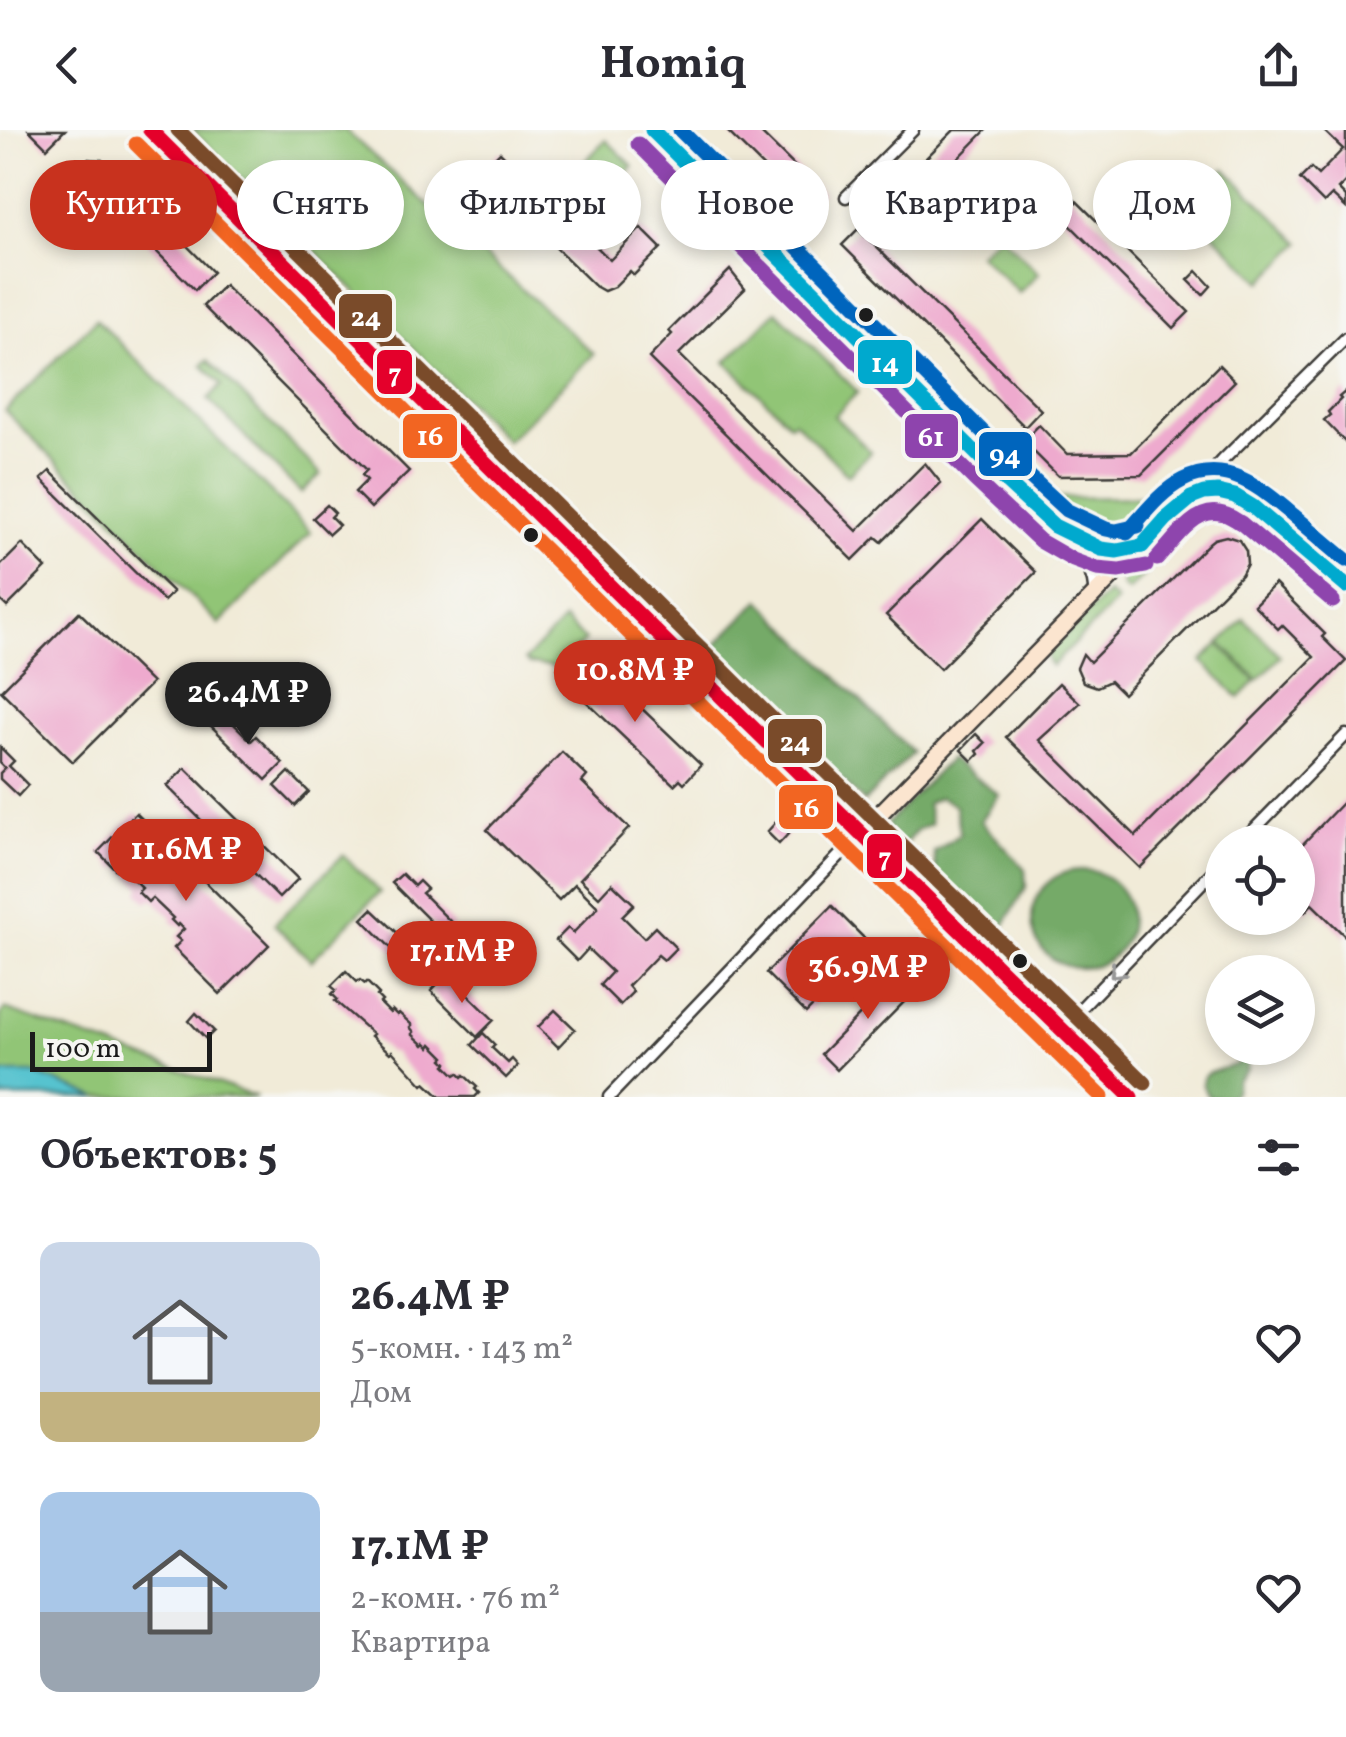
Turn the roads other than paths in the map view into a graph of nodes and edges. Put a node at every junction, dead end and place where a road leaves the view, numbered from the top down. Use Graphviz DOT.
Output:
graph roads {
  1 [pos="150,130"];
  2 [pos="652,130"];
  3 [pos="913,130"];
  4 [pos="846,197"];
  5 [pos="1346,338"];
  6 [pos="1223,460"];
  7 [pos="1230,492"];
  8 [pos="1189,498"];
  9 [pos="1054,526"];
  10 [pos="1142,546"];
  11 [pos="1346,586"];
  12 [pos="1094,595"];
  13 [pos="1346,735"];
  14 [pos="1259,825"];
  15 [pos="862,832"];
  16 [pos="1205,880"];
  17 [pos="1062,1028"];
  18 [pos="608,1097"];
  19 [pos="1131,1097"];
  1 -- 15 [label="main road"];
  2 -- 9 [label="main road"];
  3 -- 4 [label="street"];
  5 -- 6 [label="street"];
  6 -- 7 [label="street"];
  6 -- 8 [label="street"];
  7 -- 8 [label="main road"];
  7 -- 11 [label="main road"];
  8 -- 10 [label="main road"];
  9 -- 10 [label="main road"];
  9 -- 12 [label="street"];
  10 -- 12 [label="main road"];
  12 -- 15 [label="main road"];
  13 -- 14 [label="street"];
  15 -- 17 [label="main road"];
  15 -- 18 [label="street"];
  16 -- 17 [label="street, one-way"];
  17 -- 19 [label="main road"];
}
